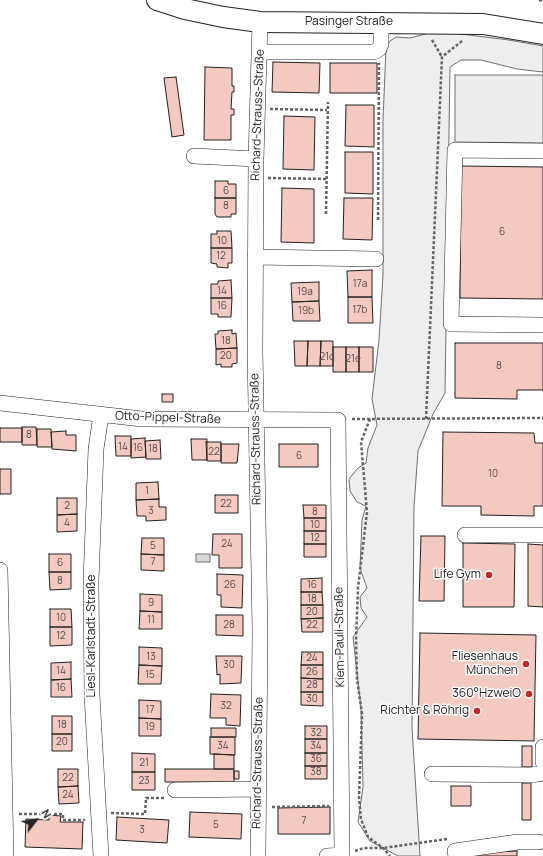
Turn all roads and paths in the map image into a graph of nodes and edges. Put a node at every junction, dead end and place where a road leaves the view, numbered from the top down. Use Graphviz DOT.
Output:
graph roads {
  1 [pos="157,0"];
  2 [pos="539,0"];
  3 [pos="543,1"];
  4 [pos="260,22"];
  5 [pos="381,22"];
  6 [pos="483,24"];
  7 [pos="543,34"];
  8 [pos="379,49"];
  9 [pos="259,52"];
  10 [pos="328,102"];
  11 [pos="258,108"];
  12 [pos="327,110"];
  13 [pos="543,151"];
  14 [pos="194,156"];
  15 [pos="256,159"];
  16 [pos="256,177"];
  17 [pos="326,179"];
  18 [pos="326,214"];
  19 [pos="378,220"];
  20 [pos="256,257"];
  21 [pos="376,259"];
  22 [pos="543,325"];
  23 [pos="0,404"];
  24 [pos="101,415"];
  25 [pos="543,418"];
  26 [pos="370,419"];
  27 [pos="426,419"];
  28 [pos="338,420"];
  29 [pos="256,421"];
  30 [pos="465,535"];
  31 [pos="543,535"];
  32 [pos="0,570"];
  33 [pos="543,747"];
  34 [pos="543,762"];
  35 [pos="543,773"];
  36 [pos="432,774"];
  37 [pos="258,788"];
  38 [pos="175,790"];
  39 [pos="342,806"];
  40 [pos="258,807"];
  41 [pos="98,813"];
  42 [pos="4,814"];
  43 [pos="539,842"];
  44 [pos="383,848"];
  45 [pos="343,855"];
  46 [pos="6,856"];
  47 [pos="101,856"];
  48 [pos="258,856"];
  49 [pos="327,856"];
  50 [pos="390,856"];
  51 [pos="456,856"];
  1 -- 4 [label="main road, Pasinger Straße"];
  2 -- 3 [label="path"];
  4 -- 5 [label="main road, Pasinger Straße"];
  4 -- 9 [label="street, Richard-Strauss-Straße"];
  5 -- 6 [label="main road, Pasinger Straße"];
  5 -- 8 [label="street"];
  6 -- 7 [label="main road, Pasinger Straße"];
  6 -- 27 [label="path"];
  8 -- 9 [label="street"];
  8 -- 19 [label="path"];
  9 -- 11 [label="street, Richard-Strauss-Straße"];
  10 -- 12 [label="path"];
  11 -- 12 [label="path"];
  11 -- 15 [label="street, Richard-Strauss-Straße"];
  12 -- 17 [label="path"];
  13 -- 22 [label="street"];
  14 -- 15 [label="street"];
  15 -- 16 [label="street, Richard-Strauss-Straße"];
  16 -- 17 [label="path"];
  16 -- 20 [label="street, Richard-Strauss-Straße"];
  17 -- 18 [label="path"];
  20 -- 21 [label="street"];
  20 -- 29 [label="street, Richard-Strauss-Straße"];
  23 -- 24 [label="street, Otto-Pippel-Straße"];
  24 -- 29 [label="street, Otto-Pippel-Straße"];
  24 -- 41 [label="street, Liesl-Karlstadt-Straße"];
  25 -- 27 [label="path"];
  26 -- 27 [label="path"];
  26 -- 28 [label="path"];
  26 -- 44 [label="path"];
  28 -- 29 [label="street, Otto-Pippel-Straße"];
  28 -- 39 [label="street, Kiem-Pauli-Straße"];
  29 -- 37 [label="street, Richard-Strauss-Straße"];
  30 -- 31 [label="street"];
  32 -- 42 [label="street"];
  33 -- 34 [label="street"];
  35 -- 36 [label="street"];
  37 -- 38 [label="street"];
  37 -- 40 [label="street, Richard-Strauss-Straße"];
  38 -- 41 [label="path"];
  39 -- 40 [label="path"];
  39 -- 45 [label="street, Kiem-Pauli-Straße"];
  40 -- 48 [label="street, Richard-Strauss-Straße"];
  41 -- 42 [label="path"];
  41 -- 47 [label="street, Liesl-Karlstadt-Straße"];
  42 -- 46 [label="street"];
  43 -- 51 [label="street"];
  44 -- 45 [label="path"];
  44 -- 50 [label="path"];
  45 -- 49 [label="street"];
}
